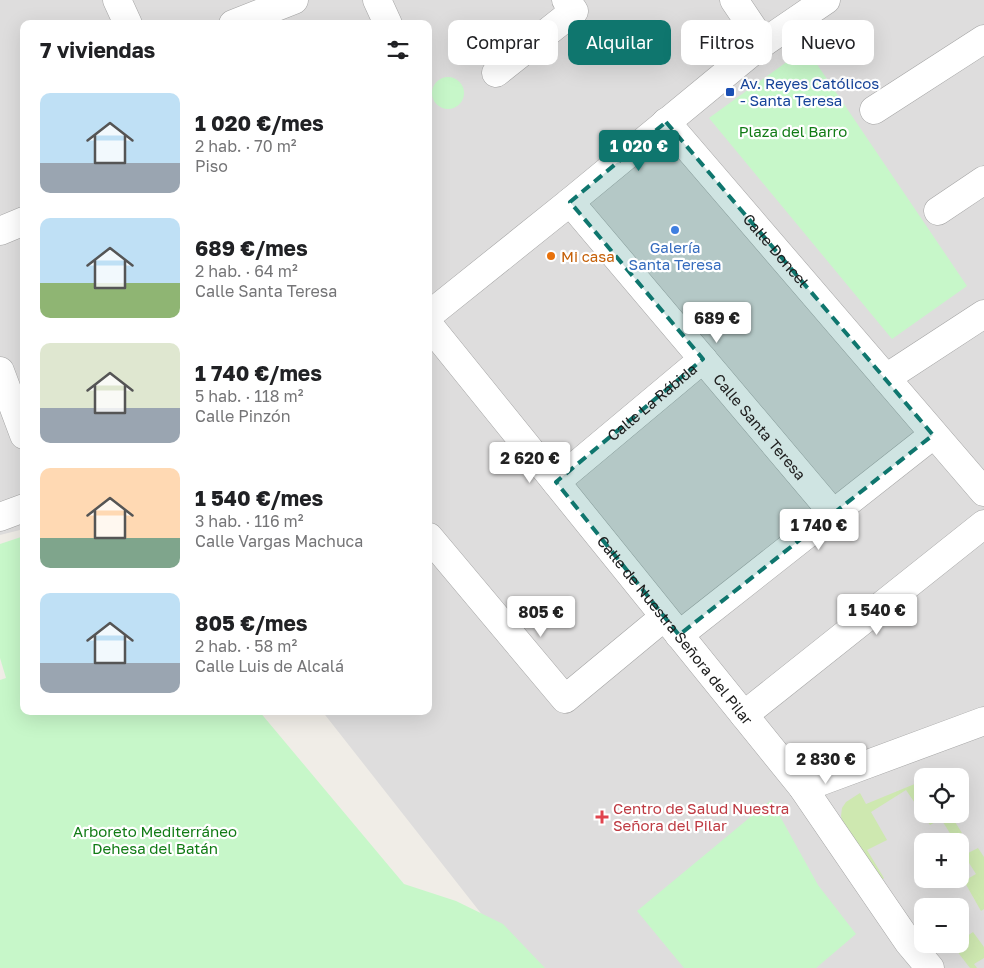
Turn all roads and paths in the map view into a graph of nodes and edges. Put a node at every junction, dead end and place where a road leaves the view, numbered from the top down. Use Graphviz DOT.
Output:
graph roads {
  1 [pos="117,0"];
  2 [pos="294,0"];
  3 [pos="377,0"];
  4 [pos="566,0"];
  5 [pos="734,0"];
  6 [pos="826,0"];
  7 [pos="126,20"];
  8 [pos="243,20"];
  9 [pos="386,20"];
  10 [pos="747,20"];
  11 [pos="772,37"];
  12 [pos="984,38"];
  13 [pos="736,65"];
  14 [pos="496,73"];
  15 [pos="874,110"];
  16 [pos="666,122"];
  17 [pos="984,180"];
  18 [pos="570,202"];
  19 [pos="938,211"];
  20 [pos="20,223"];
  21 [pos="0,231"];
  22 [pos="432,313"];
  23 [pos="984,314"];
  24 [pos="432,329"];
  25 [pos="703,359"];
  26 [pos="0,371"];
  27 [pos="886,378"];
  28 [pos="20,424"];
  29 [pos="934,435"];
  30 [pos="556,482"];
  31 [pos="984,492"];
  32 [pos="20,510"];
  33 [pos="833,513"];
  34 [pos="0,517"];
  35 [pos="984,524"];
  36 [pos="432,541"];
  37 [pos="672,626"];
  38 [pos="744,715"];
  39 [pos="984,721"];
  40 [pos="803,788"];
  41 [pos="930,968"];
  1 -- 7 [label="street"];
  2 -- 8 [label="street"];
  3 -- 9 [label="street"];
  4 -- 14 [label="street"];
  5 -- 10 [label="street"];
  6 -- 11 [label="street"];
  12 -- 15 [label="street"];
  13 -- 16 [label="street"];
  16 -- 18 [label="street"];
  16 -- 27 [label="street, Calle Doncel"];
  17 -- 19 [label="street"];
  18 -- 22 [label="street"];
  18 -- 25 [label="street, Calle Santa Teresa"];
  20 -- 21 [label="street"];
  23 -- 27 [label="street"];
  24 -- 30 [label="street, Calle de Nuestra Señora del Pilar"];
  25 -- 30 [label="street, Calle La Rábida"];
  25 -- 33 [label="street, Calle Santa Teresa"];
  26 -- 28 [label="street"];
  27 -- 29 [label="street, Calle Doncel"];
  29 -- 31 [label="street, Calle Doncel"];
  29 -- 33 [label="street"];
  30 -- 37 [label="street, Calle de Nuestra Señora del Pilar"];
  32 -- 34 [label="street"];
  33 -- 37 [label="street"];
  35 -- 38 [label="street"];
  36 -- 37 [label="street"];
  37 -- 38 [label="street, Calle de Nuestra Señora del Pilar"];
  38 -- 40 [label="street, Calle de Nuestra Señora del Pilar"];
  39 -- 40 [label="street"];
  40 -- 41 [label="street, Calle de Nuestra Señora del Pilar"];
}
